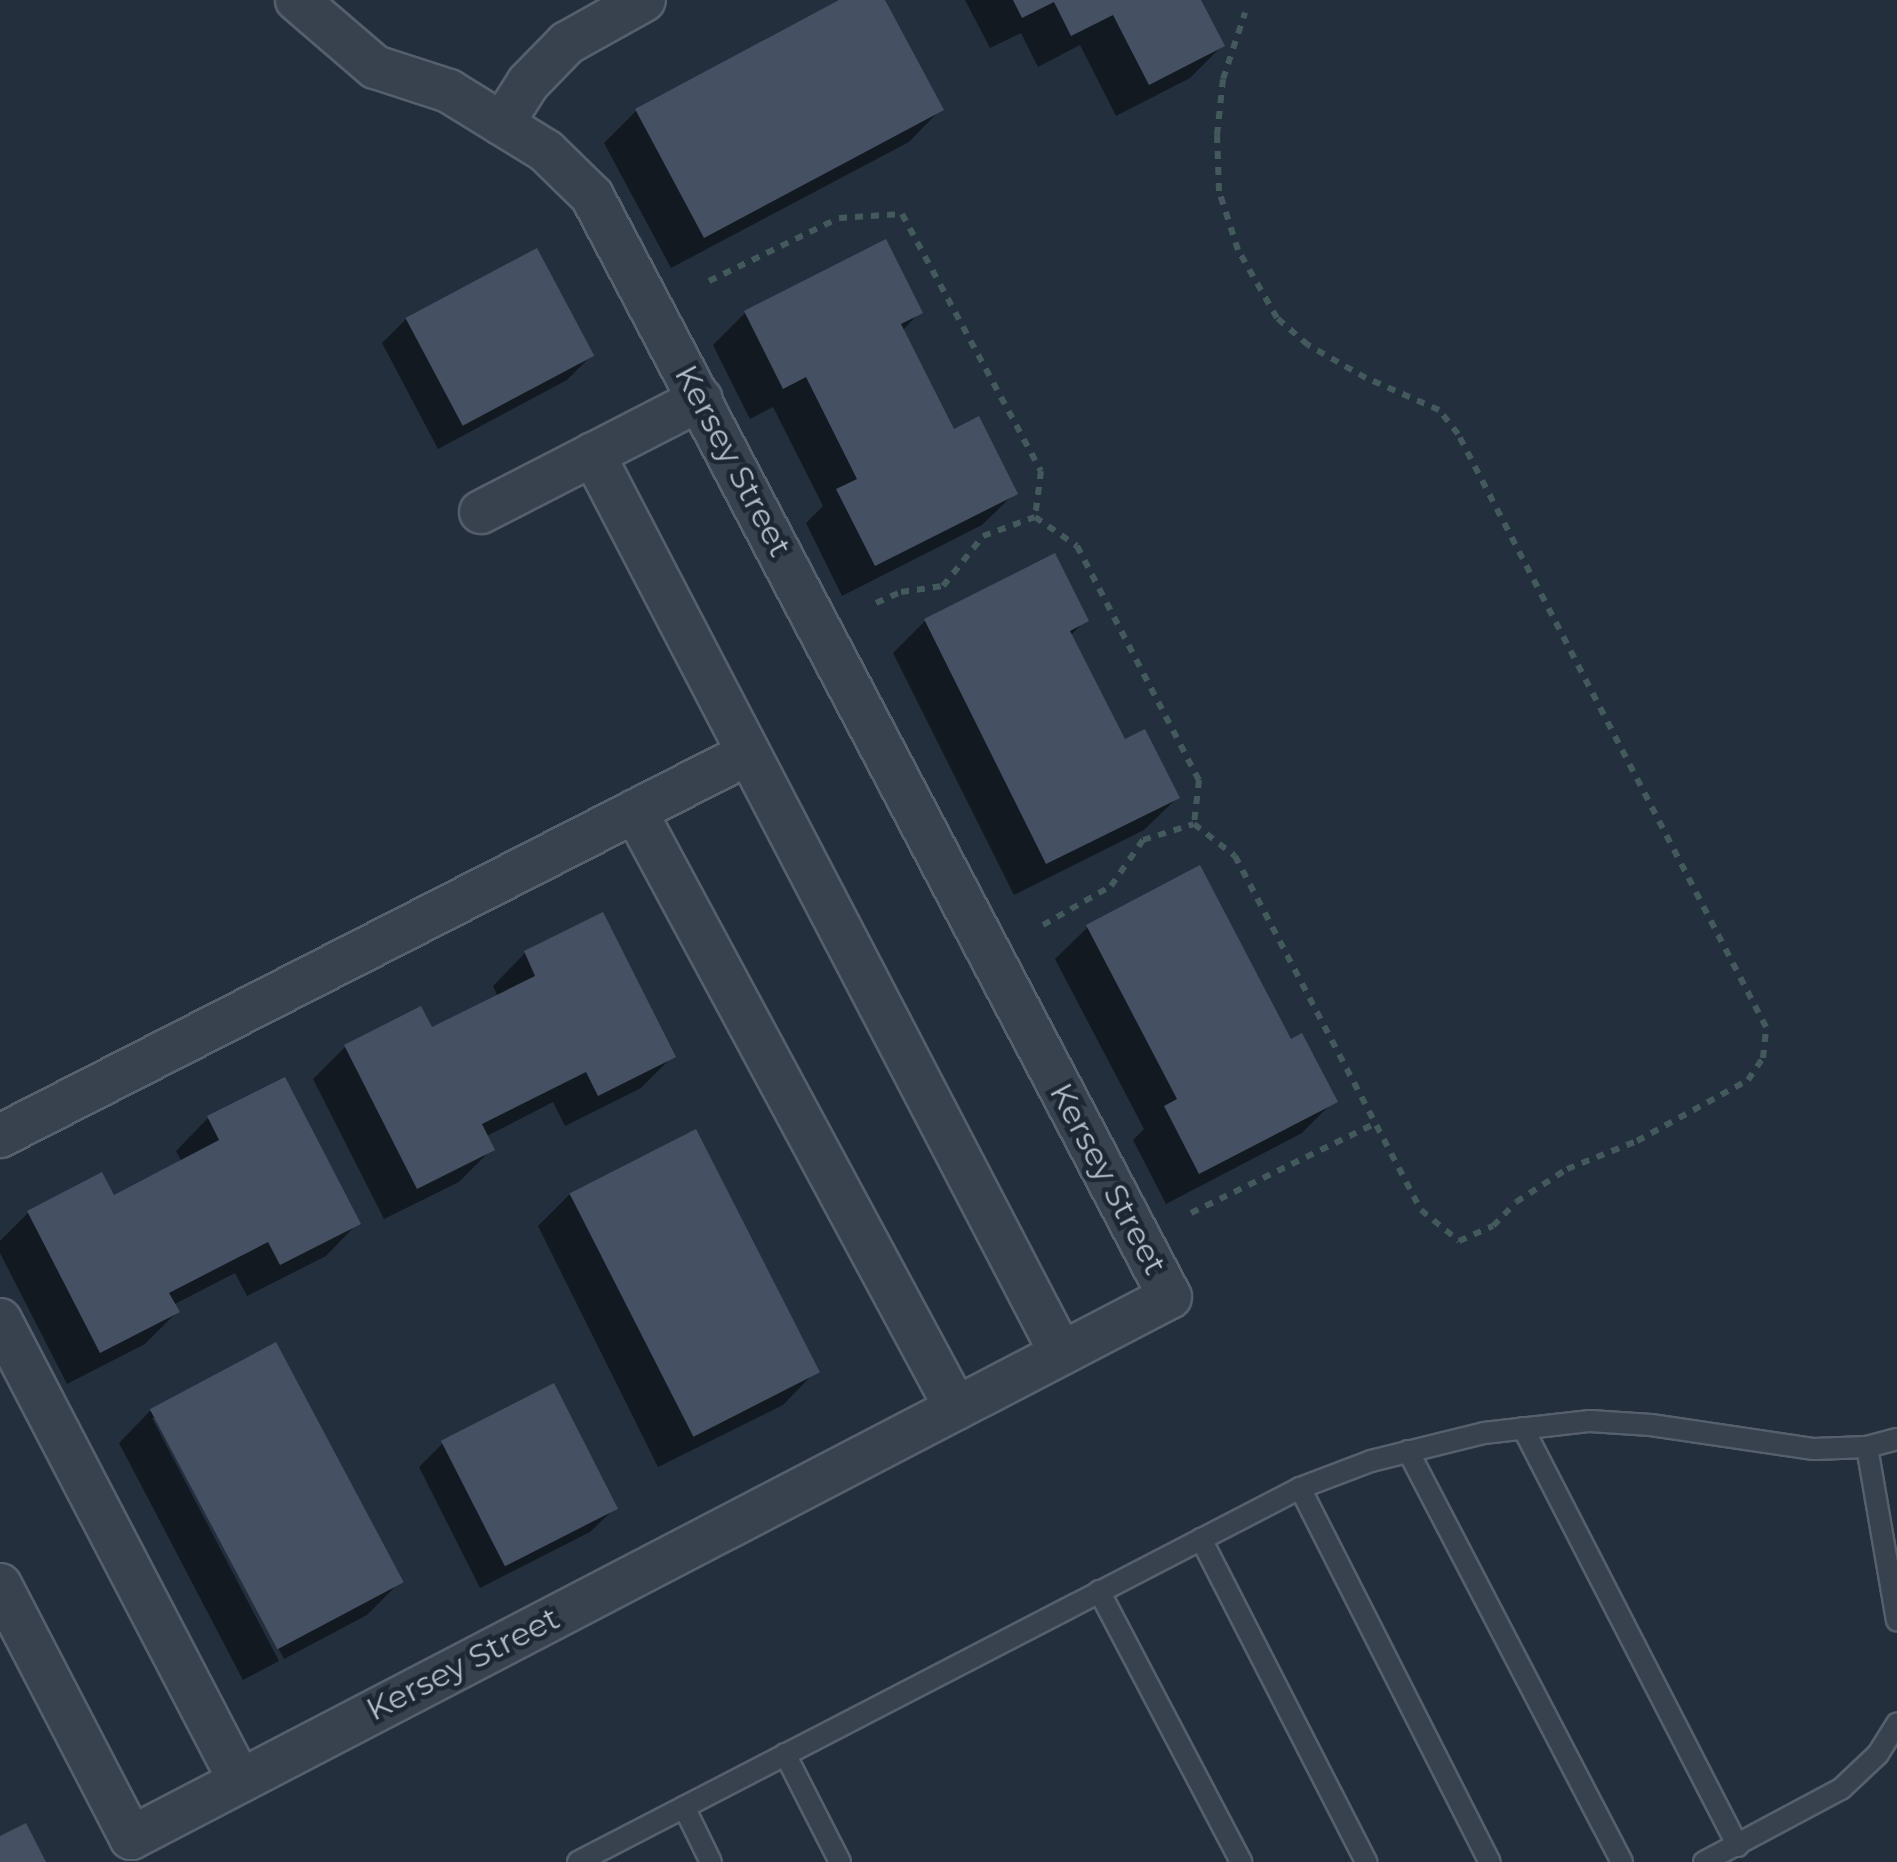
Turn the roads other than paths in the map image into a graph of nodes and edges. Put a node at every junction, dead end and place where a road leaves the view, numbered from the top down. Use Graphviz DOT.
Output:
graph roads {
  1 [pos="297,0"];
  2 [pos="644,0"];
  3 [pos="502,124"];
  4 [pos="701,399"];
  5 [pos="593,454"];
  6 [pos="481,512"];
  7 [pos="748,754"];
  8 [pos="635,811"];
  9 [pos="0,1136"];
  10 [pos="0,1320"];
  11 [pos="1061,1353"];
  12 [pos="956,1408"];
  13 [pos="1523,1428"];
  14 [pos="1897,1438"];
  15 [pos="1867,1447"];
  16 [pos="1408,1450"];
  17 [pos="1300,1488"];
  18 [pos="1201,1539"];
  19 [pos="0,1586"];
  20 [pos="1099,1591"];
  21 [pos="1897,1620"];
  22 [pos="1897,1723"];
  23 [pos="784,1754"];
  24 [pos="240,1781"];
  25 [pos="684,1808"];
  26 [pos="1738,1846"];
  27 [pos="583,1861"];
  28 [pos="711,1862"];
  29 [pos="840,1862"];
  30 [pos="1241,1862"];
  31 [pos="1366,1862"];
  32 [pos="1490,1862"];
  33 [pos="1622,1862"];
  34 [pos="1704,1862"];
  1 -- 3 [label="street, Kersey Street"];
  2 -- 3 [label="street"];
  3 -- 4 [label="street, Kersey Street"];
  4 -- 5 [label="street"];
  4 -- 11 [label="street, Kersey Street"];
  5 -- 6 [label="street"];
  5 -- 7 [label="street"];
  7 -- 8 [label="street"];
  7 -- 11 [label="street"];
  8 -- 9 [label="street"];
  8 -- 12 [label="street"];
  10 -- 24 [label="street"];
  11 -- 12 [label="street, Kersey Street"];
  12 -- 24 [label="street, Kersey Street"];
  13 -- 15 [label="lane"];
  13 -- 16 [label="lane"];
  13 -- 26 [label="lane"];
  14 -- 15 [label="lane"];
  15 -- 21 [label="lane"];
  16 -- 17 [label="lane"];
  16 -- 33 [label="lane"];
  17 -- 18 [label="lane"];
  17 -- 32 [label="lane"];
  18 -- 20 [label="lane"];
  18 -- 31 [label="lane"];
  19 -- 24 [label="street, Kersey Street"];
  20 -- 23 [label="lane"];
  20 -- 30 [label="lane"];
  22 -- 26 [label="lane"];
  23 -- 25 [label="lane"];
  23 -- 29 [label="lane"];
  25 -- 27 [label="lane"];
  25 -- 28 [label="lane"];
  26 -- 34 [label="lane"];
}
